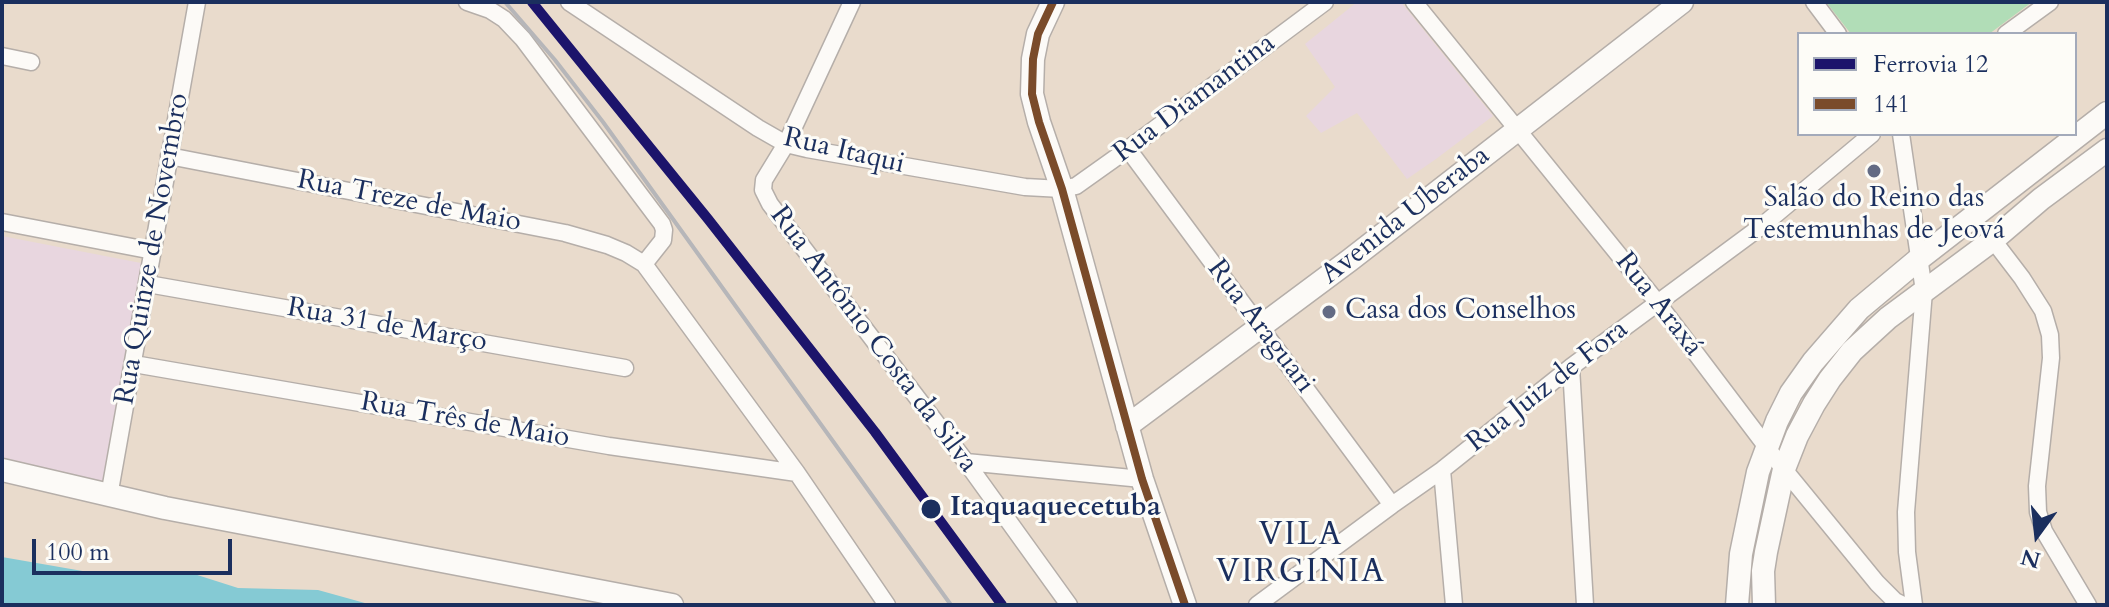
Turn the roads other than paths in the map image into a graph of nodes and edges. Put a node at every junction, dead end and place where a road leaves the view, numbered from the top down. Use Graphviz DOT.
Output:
graph roads {
  1 [pos="197,2"];
  2 [pos="467,2"];
  3 [pos="569,2"];
  4 [pos="852,2"];
  5 [pos="1053,2"];
  6 [pos="1325,2"];
  7 [pos="1414,2"];
  8 [pos="1682,2"];
  9 [pos="1814,2"];
  10 [pos="2050,2"];
  11 [pos="1836,32"];
  12 [pos="2009,32"];
  13 [pos="2,56"];
  14 [pos="31,62"];
  15 [pos="2107,113"];
  16 [pos="1518,130"];
  17 [pos="1870,136"];
  18 [pos="1901,136"];
  19 [pos="786,144"];
  20 [pos="1128,149"];
  21 [pos="2107,150"];
  22 [pos="169,156"];
  23 [pos="1062,189"];
  24 [pos="2,222"];
  25 [pos="1993,240"];
  26 [pos="153,251"];
  27 [pos="1920,258"];
  28 [pos="644,264"];
  29 [pos="148,284"];
  30 [pos="1924,291"];
  31 [pos="1657,302"];
  32 [pos="1260,326"];
  33 [pos="134,364"];
  34 [pos="1571,367"];
  35 [pos="625,368"];
  36 [pos="1127,426"];
  37 [pos="1767,448"];
  38 [pos="966,462"];
  39 [pos="1784,469"];
  40 [pos="2,470"];
  41 [pos="1442,470"];
  42 [pos="797,473"];
  43 [pos="1142,479"];
  44 [pos="109,496"];
  45 [pos="1392,505"];
  46 [pos="672,605"];
  47 [pos="887,605"];
  48 [pos="1069,605"];
  49 [pos="1185,605"];
  50 [pos="1257,605"];
  51 [pos="1454,605"];
  52 [pos="1585,605"];
  53 [pos="1737,605"];
  54 [pos="1764,605"];
  55 [pos="1903,605"];
  56 [pos="1914,605"];
  57 [pos="2088,605"];
  1 -- 22 [label="street, Rua Quinze de Novembro"];
  2 -- 28 [label="street"];
  3 -- 19 [label="street, Rua Itaqui"];
  4 -- 19 [label="street"];
  5 -- 23 [label="main road"];
  6 -- 20 [label="street, Rua Diamantina"];
  7 -- 16 [label="street, Rua Araxá"];
  8 -- 16 [label="main road, Avenida Uberaba"];
  9 -- 11 [label="street"];
  10 -- 12 [label="street"];
  13 -- 14 [label="street"];
  15 -- 27 [label="main road"];
  16 -- 31 [label="street, Rua Araxá"];
  16 -- 32 [label="main road, Avenida Uberaba"];
  17 -- 31 [label="street, Rua Juiz de Fora"];
  18 -- 27 [label="street"];
  19 -- 23 [label="street, Rua Itaqui"];
  19 -- 38 [label="street, Rua Antônio Costa da Silva"];
  20 -- 23 [label="street, Rua Diamantina"];
  20 -- 32 [label="street, Rua Araguari"];
  21 -- 25 [label="main road"];
  22 -- 26 [label="street, Rua Quinze de Novembro"];
  22 -- 28 [label="street, Rua Treze de Maio"];
  23 -- 36 [label="main road"];
  24 -- 26 [label="street"];
  25 -- 30 [label="main road"];
  25 -- 57 [label="street"];
  26 -- 29 [label="street, Rua Quinze de Novembro"];
  27 -- 30 [label="street"];
  27 -- 37 [label="main road"];
  28 -- 42 [label="street"];
  29 -- 33 [label="street, Rua Quinze de Novembro"];
  29 -- 35 [label="street, Rua 31 de Março"];
  30 -- 39 [label="main road"];
  30 -- 56 [label="street"];
  31 -- 34 [label="street, Rua Juiz de Fora"];
  31 -- 37 [label="street, Rua Araxá"];
  32 -- 36 [label="main road, Avenida Uberaba"];
  32 -- 45 [label="street, Rua Araguari"];
  33 -- 42 [label="street, Rua Três de Maio"];
  33 -- 44 [label="street, Rua Quinze de Novembro"];
  34 -- 41 [label="street, Rua Juiz de Fora"];
  34 -- 52 [label="street"];
  36 -- 43 [label="main road"];
  37 -- 39 [label="street, Rua Araxá"];
  37 -- 53 [label="main road"];
  38 -- 43 [label="street"];
  38 -- 48 [label="street, Rua Antônio Costa da Silva"];
  39 -- 54 [label="main road"];
  39 -- 55 [label="street, Rua Araxá"];
  40 -- 44 [label="main road"];
  41 -- 45 [label="street, Rua Juiz de Fora"];
  41 -- 51 [label="street"];
  42 -- 47 [label="street"];
  43 -- 49 [label="main road"];
  44 -- 46 [label="main road"];
  45 -- 50 [label="street, Rua Juiz de Fora"];
}
